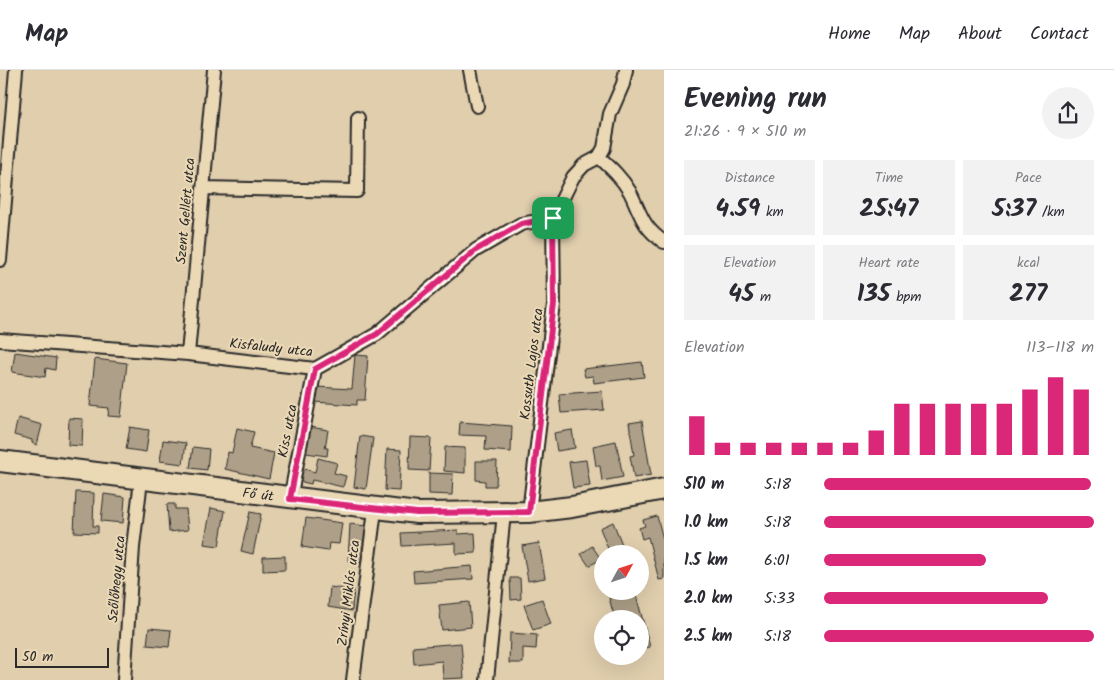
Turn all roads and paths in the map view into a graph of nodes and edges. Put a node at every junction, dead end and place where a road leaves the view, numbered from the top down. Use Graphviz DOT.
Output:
graph roads {
  1 [pos="16,70"];
  2 [pos="214,70"];
  3 [pos="470,70"];
  4 [pos="626,70"];
  5 [pos="477,106"];
  6 [pos="358,118"];
  7 [pos="600,157"];
  8 [pos="203,188"];
  9 [pos="553,218"];
  10 [pos="664,242"];
  11 [pos="0,260"];
  12 [pos="0,340"];
  13 [pos="188,354"];
  14 [pos="315,369"];
  15 [pos="0,461"];
  16 [pos="141,480"];
  17 [pos="664,489"];
  18 [pos="290,499"];
  19 [pos="375,510"];
  20 [pos="529,512"];
  21 [pos="504,513"];
  22 [pos="124,680"];
  23 [pos="353,680"];
  24 [pos="487,680"];
  1 -- 11 [label="street"];
  2 -- 8 [label="street, Szent Gellért utca"];
  3 -- 5 [label="street"];
  4 -- 7 [label="street"];
  6 -- 8 [label="street"];
  7 -- 9 [label="street"];
  7 -- 10 [label="street"];
  8 -- 13 [label="street, Szent Gellért utca"];
  9 -- 14 [label="street, Kisfaludy utca"];
  9 -- 20 [label="street, Kossuth Lajos utca"];
  12 -- 13 [label="street, Kisfaludy utca"];
  13 -- 14 [label="street, Kisfaludy utca"];
  14 -- 18 [label="street, Kiss utca"];
  15 -- 16 [label="main road, Fő út"];
  16 -- 18 [label="main road, Fő út"];
  16 -- 22 [label="street, Szőlőhegy utca"];
  17 -- 20 [label="main road, Fő út"];
  18 -- 19 [label="main road, Fő út"];
  19 -- 21 [label="main road, Fő út"];
  19 -- 23 [label="street, Zrínyi Miklós utca"];
  20 -- 21 [label="main road, Fő út"];
  21 -- 24 [label="street"];
}
